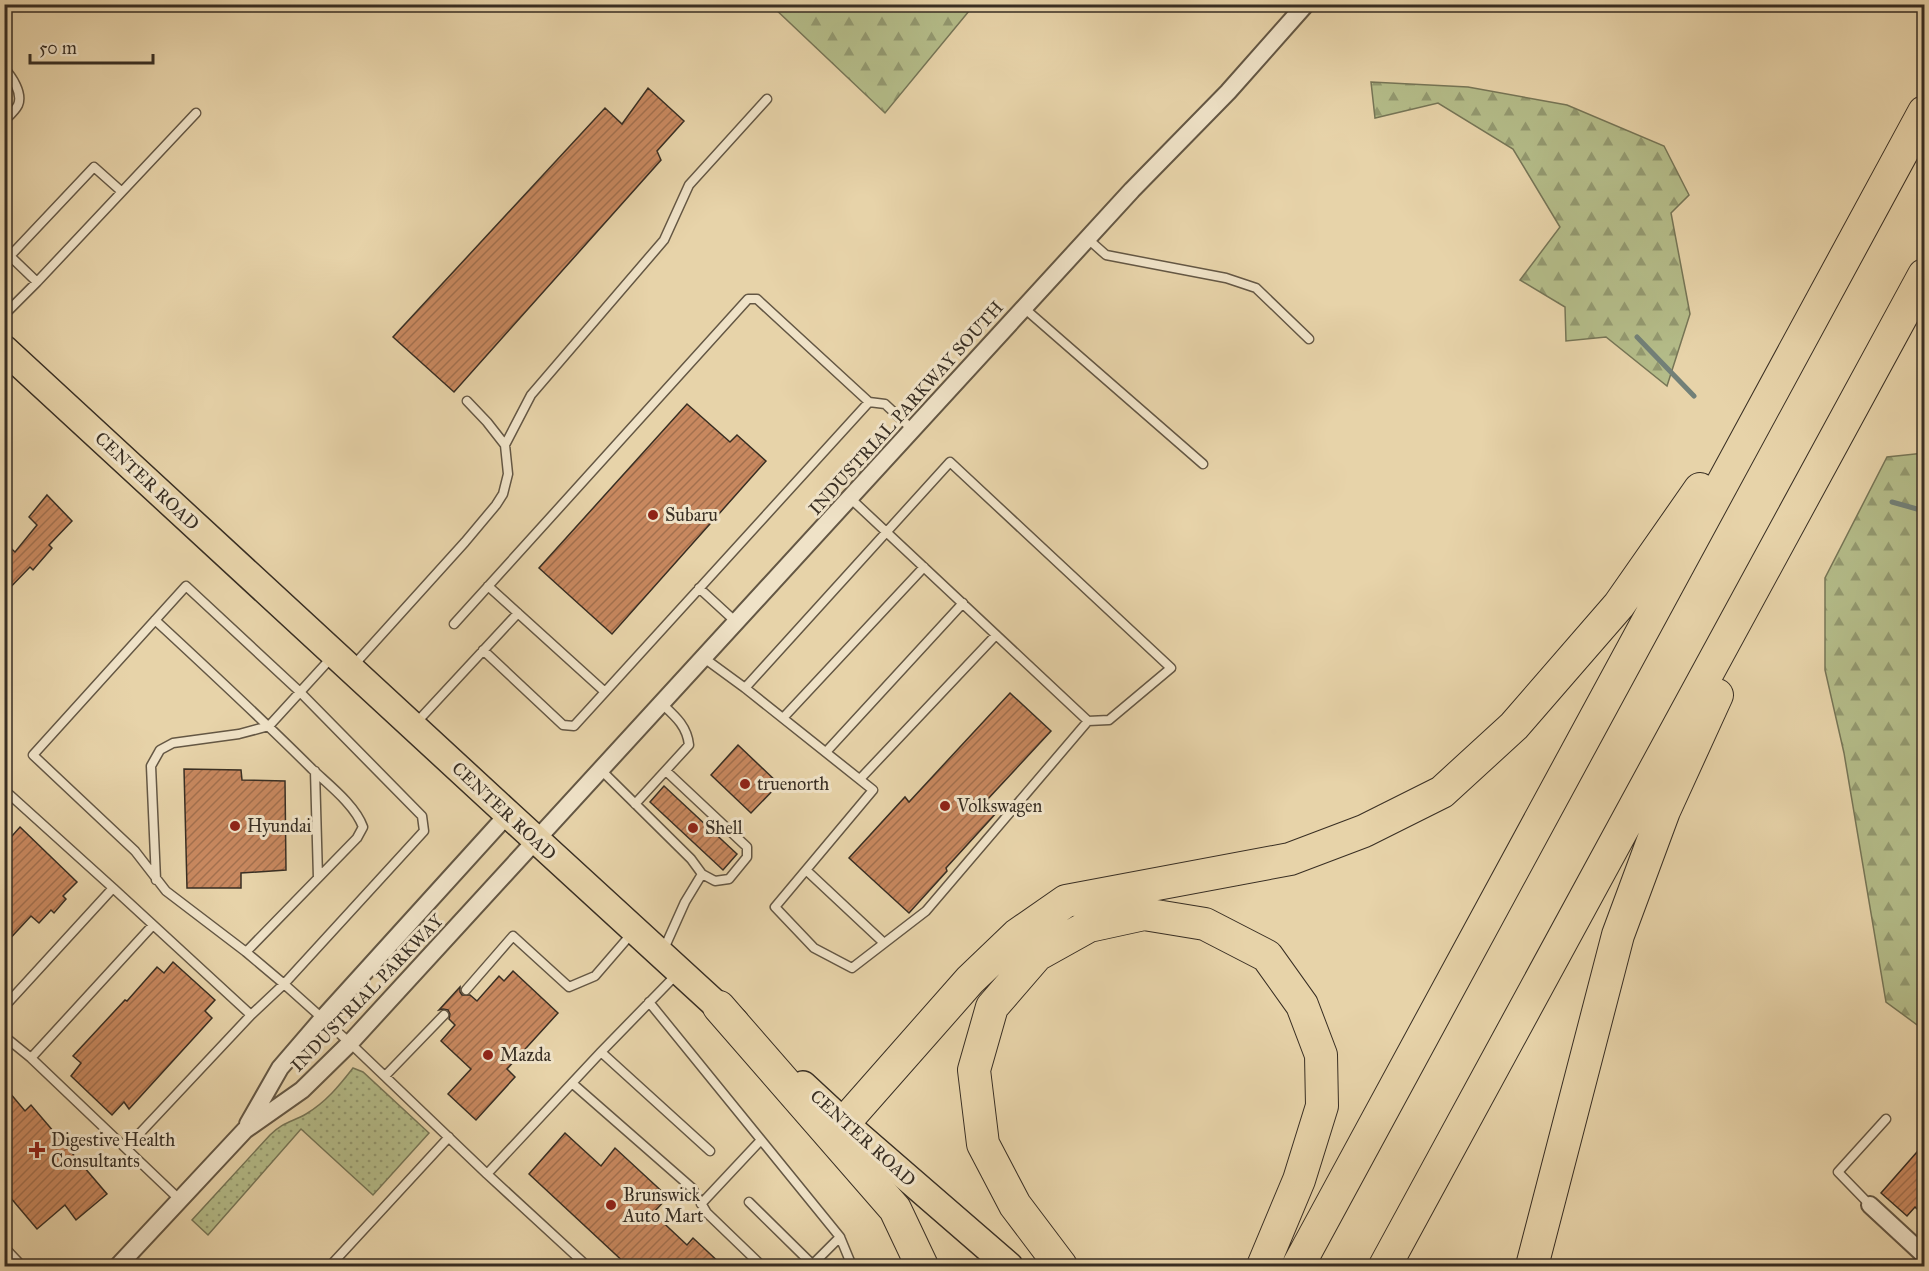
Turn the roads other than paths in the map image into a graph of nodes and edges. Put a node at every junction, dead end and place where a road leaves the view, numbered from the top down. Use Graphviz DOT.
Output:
graph roads {
  1 [pos="1306,4"];
  2 [pos="4,68"];
  3 [pos="766,99"];
  4 [pos="1924,112"];
  5 [pos="196,113"];
  6 [pos="4,121"];
  7 [pos="121,191"];
  8 [pos="1088,239"];
  9 [pos="7,253"];
  10 [pos="1924,275"];
  11 [pos="38,282"];
  12 [pos="1024,308"];
  13 [pos="4,315"];
  14 [pos="1309,339"];
  15 [pos="4,349"];
  16 [pos="1789,360"];
  17 [pos="467,401"];
  18 [pos="869,402"];
  19 [pos="1842,424"];
  20 [pos="913,430"];
  21 [pos="505,445"];
  22 [pos="1203,464"];
  23 [pos="850,498"];
  24 [pos="886,531"];
  25 [pos="924,567"];
  26 [pos="488,586"];
  27 [pos="699,588"];
  28 [pos="963,603"];
  29 [pos="518,613"];
  30 [pos="155,620"];
  31 [pos="736,622"];
  32 [pos="454,624"];
  33 [pos="996,635"];
  34 [pos="483,650"];
  35 [pos="704,658"];
  36 [pos="343,662"];
  37 [pos="745,688"];
  38 [pos="299,691"];
  39 [pos="605,692"];
  40 [pos="662,704"];
  41 [pos="783,718"];
  42 [pos="1088,721"];
  43 [pos="268,726"];
  44 [pos="413,727"];
  45 [pos="826,752"];
  46 [pos="601,770"];
  47 [pos="315,771"];
  48 [pos="666,771"];
  49 [pos="860,779"];
  50 [pos="4,801"];
  51 [pos="635,804"];
  52 [pos="508,814"];
  53 [pos="536,841"];
  54 [pos="806,870"];
  55 [pos="702,874"];
  56 [pos="318,878"];
  57 [pos="156,880"];
  58 [pos="113,888"];
  59 [pos="153,925"];
  60 [pos="635,930"];
  61 [pos="884,943"];
  62 [pos="246,952"];
  63 [pos="670,963"];
  64 [pos="284,984"];
  65 [pos="466,990"];
  66 [pos="649,1002"];
  67 [pos="4,1007"];
  68 [pos="719,1007"];
  69 [pos="252,1015"];
  70 [pos="444,1015"];
  71 [pos="322,1018"];
  72 [pos="4,1036"];
  73 [pos="350,1043"];
  74 [pos="601,1052"];
  75 [pos="31,1058"];
  76 [pos="386,1076"];
  77 [pos="572,1083"];
  78 [pos="1886,1119"];
  79 [pos="844,1123"];
  80 [pos="245,1130"];
  81 [pos="449,1137"];
  82 [pos="761,1140"];
  83 [pos="126,1148"];
  84 [pos="710,1150"];
  85 [pos="488,1174"];
  86 [pos="180,1200"];
  87 [pos="749,1202"];
  88 [pos="701,1204"];
  89 [pos="1870,1205"];
  90 [pos="840,1237"];
  91 [pos="4,1247"];
  92 [pos="1924,1255"];
  93 [pos="16,1264"];
  94 [pos="812,1265"];
  95 [pos="118,1266"];
  96 [pos="330,1266"];
  97 [pos="587,1266"];
  98 [pos="762,1266"];
  99 [pos="852,1266"];
  100 [pos="922,1266"];
  101 [pos="1009,1266"];
  102 [pos="1061,1266"];
  103 [pos="1263,1266"];
  104 [pos="1298,1266"];
  105 [pos="1386,1266"];
  106 [pos="1532,1266"];
  1 -- 8 [label="street, INDUSTRIAL PARKWAY SOUTH"];
  2 -- 6 [label="lane"];
  3 -- 21 [label="lane"];
  4 -- 16 [label="highway"];
  5 -- 7 [label="lane"];
  7 -- 9 [label="lane"];
  7 -- 11 [label="lane"];
  8 -- 12 [label="street, INDUSTRIAL PARKWAY SOUTH"];
  8 -- 14 [label="lane"];
  9 -- 11 [label="lane"];
  10 -- 19 [label="highway"];
  11 -- 13 [label="lane"];
  12 -- 20 [label="street, INDUSTRIAL PARKWAY SOUTH"];
  12 -- 22 [label="lane"];
  15 -- 36 [label="main road, CENTER ROAD"];
  16 -- 79 [label="highway"];
  16 -- 104 [label="highway"];
  17 -- 21 [label="lane"];
  18 -- 20 [label="lane"];
  18 -- 26 [label="lane"];
  18 -- 27 [label="lane"];
  19 -- 105 [label="highway"];
  19 -- 106 [label="highway"];
  20 -- 23 [label="street, INDUSTRIAL PARKWAY SOUTH"];
  21 -- 36 [label="lane"];
  23 -- 24 [label="lane"];
  23 -- 31 [label="street, INDUSTRIAL PARKWAY SOUTH"];
  24 -- 25 [label="lane"];
  24 -- 37 [label="lane"];
  24 -- 42 [label="lane"];
  25 -- 28 [label="lane"];
  25 -- 41 [label="lane"];
  26 -- 29 [label="lane"];
  26 -- 32 [label="lane"];
  27 -- 31 [label="lane"];
  27 -- 39 [label="lane"];
  28 -- 33 [label="lane"];
  28 -- 45 [label="lane"];
  29 -- 34 [label="lane"];
  29 -- 39 [label="lane"];
  30 -- 38 [label="lane"];
  30 -- 43 [label="lane"];
  30 -- 57 [label="lane"];
  31 -- 35 [label="street, INDUSTRIAL PARKWAY SOUTH"];
  33 -- 42 [label="lane"];
  33 -- 49 [label="lane"];
  34 -- 39 [label="lane"];
  34 -- 44 [label="lane"];
  35 -- 37 [label="lane"];
  35 -- 40 [label="street, INDUSTRIAL PARKWAY SOUTH"];
  36 -- 38 [label="lane"];
  36 -- 44 [label="main road, CENTER ROAD"];
  37 -- 41 [label="lane"];
  38 -- 43 [label="lane"];
  38 -- 64 [label="lane"];
  40 -- 46 [label="street, INDUSTRIAL PARKWAY SOUTH"];
  40 -- 48 [label="lane"];
  41 -- 45 [label="lane"];
  42 -- 61 [label="lane"];
  43 -- 47 [label="lane"];
  43 -- 57 [label="lane"];
  44 -- 52 [label="main road, CENTER ROAD"];
  45 -- 49 [label="lane"];
  46 -- 51 [label="lane"];
  46 -- 53 [label="street, INDUSTRIAL PARKWAY SOUTH"];
  47 -- 56 [label="lane"];
  47 -- 56 [label="lane"];
  48 -- 51 [label="lane"];
  48 -- 55 [label="lane"];
  49 -- 54 [label="lane"];
  50 -- 58 [label="lane"];
  51 -- 55 [label="lane"];
  52 -- 53 [label="main road, CENTER ROAD"];
  52 -- 71 [label="street"];
  53 -- 60 [label="main road, CENTER ROAD"];
  53 -- 73 [label="street, INDUSTRIAL PARKWAY"];
  54 -- 61 [label="lane"];
  54 -- 61 [label="lane"];
  55 -- 63 [label="lane"];
  56 -- 62 [label="lane"];
  57 -- 62 [label="lane"];
  58 -- 59 [label="lane"];
  58 -- 67 [label="lane"];
  59 -- 69 [label="lane"];
  59 -- 75 [label="lane"];
  60 -- 63 [label="main road, CENTER ROAD"];
  60 -- 65 [label="lane"];
  62 -- 64 [label="lane"];
  63 -- 66 [label="lane"];
  63 -- 68 [label="main road, CENTER ROAD"];
  64 -- 69 [label="lane"];
  64 -- 71 [label="lane"];
  66 -- 74 [label="lane"];
  66 -- 82 [label="lane"];
  68 -- 79 [label="main road, CENTER ROAD"];
  68 -- 100 [label="highway"];
  69 -- 83 [label="lane"];
  70 -- 76 [label="lane"];
  71 -- 73 [label="lane"];
  71 -- 80 [label="street"];
  72 -- 75 [label="lane"];
  73 -- 76 [label="lane"];
  73 -- 80 [label="street, INDUSTRIAL PARKWAY"];
  74 -- 77 [label="lane"];
  74 -- 84 [label="lane"];
  75 -- 83 [label="lane"];
  76 -- 81 [label="lane"];
  77 -- 85 [label="lane"];
  77 -- 88 [label="lane"];
  78 -- 89 [label="lane"];
  79 -- 101 [label="main road, CENTER ROAD"];
  80 -- 86 [label="street, INDUSTRIAL PARKWAY"];
  81 -- 85 [label="lane"];
  81 -- 96 [label="lane"];
  82 -- 88 [label="lane"];
  82 -- 90 [label="lane"];
  83 -- 86 [label="lane"];
  85 -- 97 [label="lane"];
  86 -- 95 [label="street, INDUSTRIAL PARKWAY"];
  87 -- 94 [label="lane"];
  88 -- 98 [label="lane"];
  89 -- 92 [label="street"];
  90 -- 94 [label="lane"];
  90 -- 99 [label="lane"];
  91 -- 93 [label="lane"];
  102 -- 103 [label="highway"];
}
